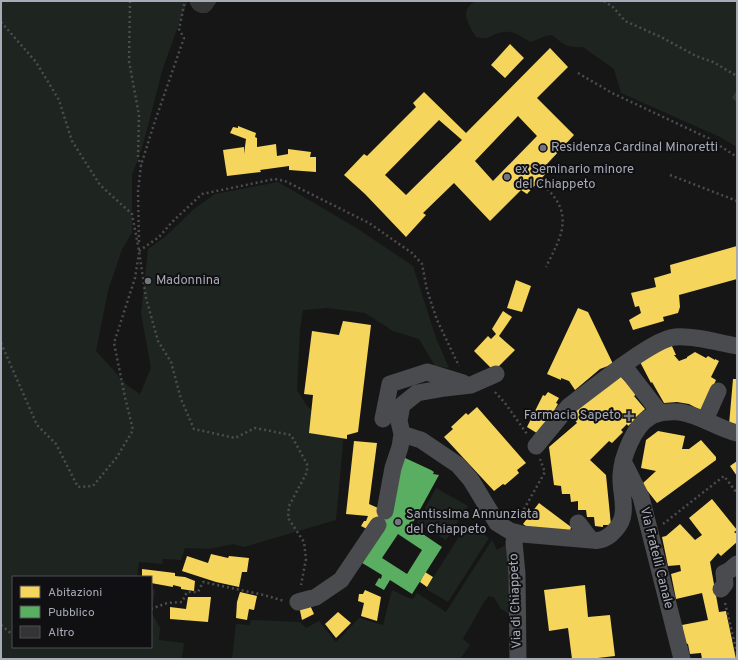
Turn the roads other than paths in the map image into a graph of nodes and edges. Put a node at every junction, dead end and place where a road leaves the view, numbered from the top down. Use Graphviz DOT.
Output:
graph roads {
  1 [pos="737,346"];
  2 [pos="623,365"];
  3 [pos="718,391"];
  4 [pos="660,413"];
  5 [pos="383,419"];
  6 [pos="705,420"];
  7 [pos="737,433"];
  8 [pos="402,434"];
  9 [pos="536,446"];
  10 [pos="623,461"];
  11 [pos="578,523"];
  12 [pos="591,540"];
  13 [pos="514,542"];
  14 [pos="737,564"];
  15 [pos="721,589"];
  16 [pos="298,602"];
  17 [pos="518,659"];
  18 [pos="682,659"];
  1 -- 2 [label="street"];
  2 -- 4 [label="street"];
  2 -- 9 [label="street"];
  3 -- 6 [label="street"];
  4 -- 6 [label="street"];
  4 -- 10 [label="street"];
  5 -- 8 [label="street"];
  6 -- 7 [label="street"];
  8 -- 12 [label="street"];
  8 -- 16 [label="street"];
  10 -- 12 [label="street"];
  10 -- 18 [label="street, Via Fratelli Canale"];
  11 -- 12 [label="street"];
  13 -- 17 [label="street, Via di Chiappeto"];
  14 -- 15 [label="street"];
}
